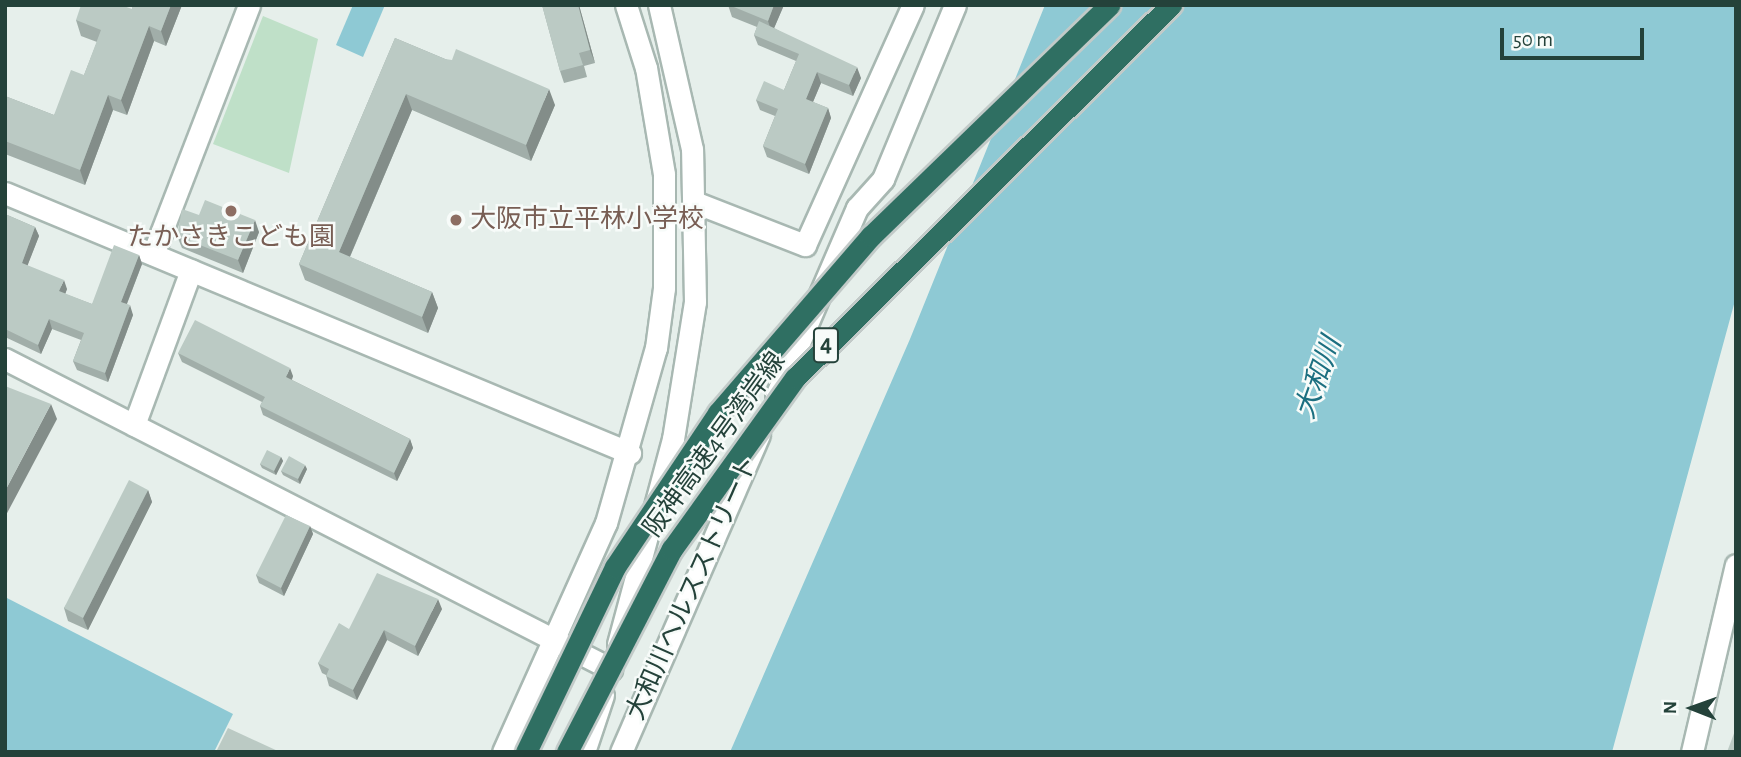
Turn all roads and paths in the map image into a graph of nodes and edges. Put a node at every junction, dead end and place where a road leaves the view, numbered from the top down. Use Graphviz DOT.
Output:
graph roads {
  1 [pos="249,5"];
  2 [pos="626,5"];
  3 [pos="659,5"];
  4 [pos="913,5"];
  5 [pos="955,5"];
  6 [pos="1109,5"];
  7 [pos="1171,5"];
  8 [pos="5,193"];
  9 [pos="697,204"];
  10 [pos="153,254"];
  11 [pos="191,270"];
  12 [pos="5,359"];
  13 [pos="134,425"];
  14 [pos="630,453"];
  15 [pos="1736,565"];
  16 [pos="553,641"];
  17 [pos="611,669"];
  18 [pos="503,752"];
  19 [pos="526,752"];
  20 [pos="567,752"];
  21 [pos="584,752"];
  22 [pos="621,752"];
  23 [pos="1692,752"];
  1 -- 10 [label="street"];
  2 -- 14 [label="street"];
  3 -- 9 [label="street"];
  4 -- 9 [label="street"];
  5 -- 22 [label="street, 大和川ヘルスストリート"];
  6 -- 19 [label="highway, 阪神高速4号湾岸線 / 4, bridge"];
  7 -- 20 [label="highway, 阪神高速4号湾岸線 / 4, bridge"];
  8 -- 10 [label="street"];
  9 -- 17 [label="street"];
  10 -- 11 [label="street"];
  11 -- 13 [label="street"];
  11 -- 14 [label="street"];
  12 -- 13 [label="street"];
  13 -- 16 [label="street"];
  14 -- 16 [label="street"];
  15 -- 23 [label="street"];
  16 -- 17 [label="street"];
  16 -- 18 [label="street"];
  17 -- 21 [label="street"];
}
